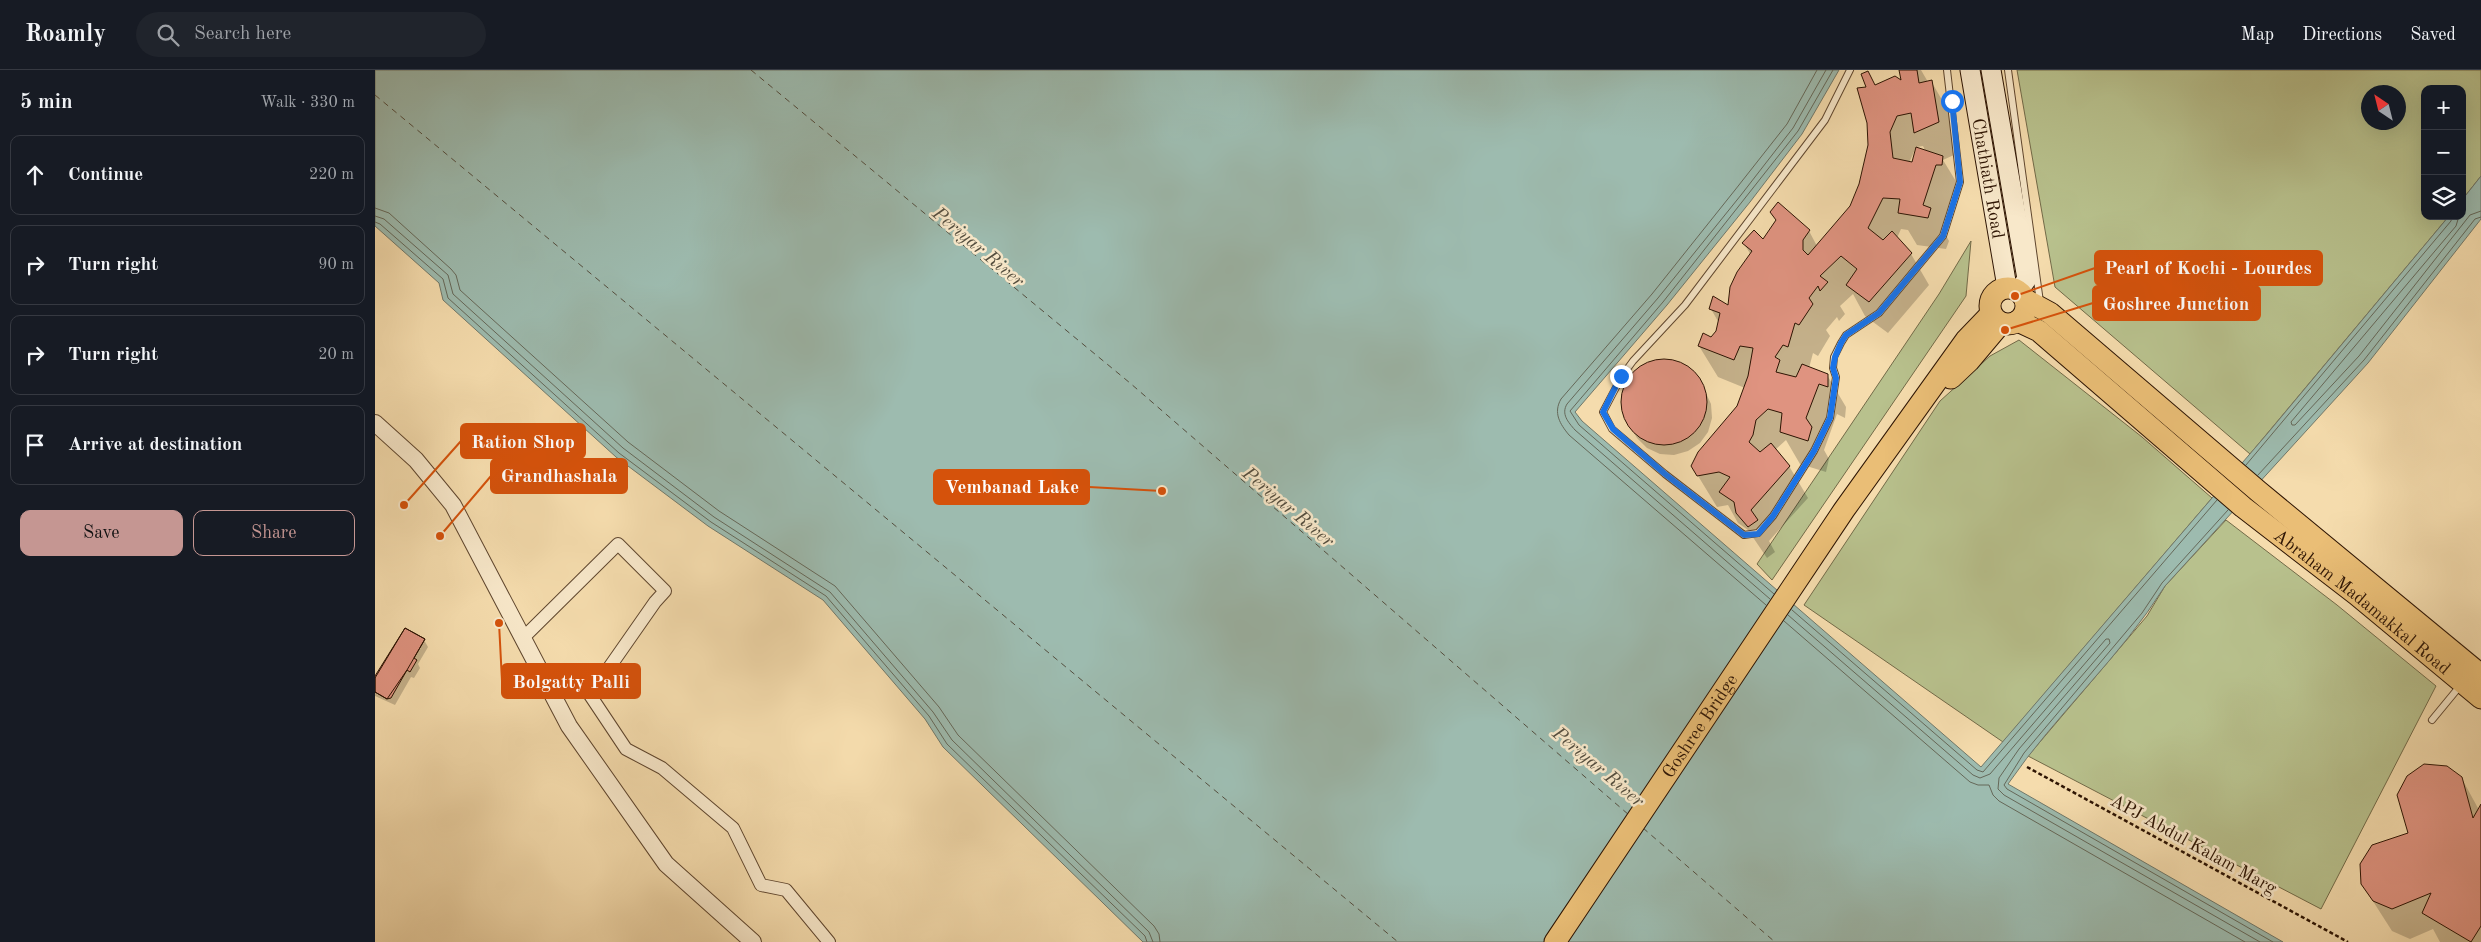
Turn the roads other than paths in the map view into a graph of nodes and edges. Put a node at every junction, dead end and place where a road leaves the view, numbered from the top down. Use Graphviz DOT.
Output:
graph roads {
  1 [pos="1851,70"];
  2 [pos="1947,70"];
  3 [pos="1970,70"];
  4 [pos="1991,70"];
  5 [pos="2008,70"];
  6 [pos="2024,293"];
  7 [pos="2004,319"];
  8 [pos="375,424"];
  9 [pos="523,638"];
  10 [pos="2472,679"];
  11 [pos="2481,698"];
  12 [pos="2432,720"];
  13 [pos="753,942"];
  14 [pos="829,942"];
  15 [pos="1555,942"];
  1 -- 2 [label="lane"];
  3 -- 6 [label="main road, Chathiath Road"];
  4 -- 6 [label="main road, Chathiath Road"];
  5 -- 6 [label="lane"];
  6 -- 7 [label="main road"];
  6 -- 7 [label="main road"];
  6 -- 10 [label="main road, Abraham Madamakkal Road"];
  7 -- 10 [label="main road, Abraham Madamakkal Road"];
  7 -- 15 [label="main road, Goshree Bridge"];
  8 -- 9 [label="street"];
  9 -- 13 [label="street"];
  9 -- 14 [label="street"];
  10 -- 11 [label="main road, Abraham Madamakkal Road"];
  10 -- 12 [label="lane"];
}
